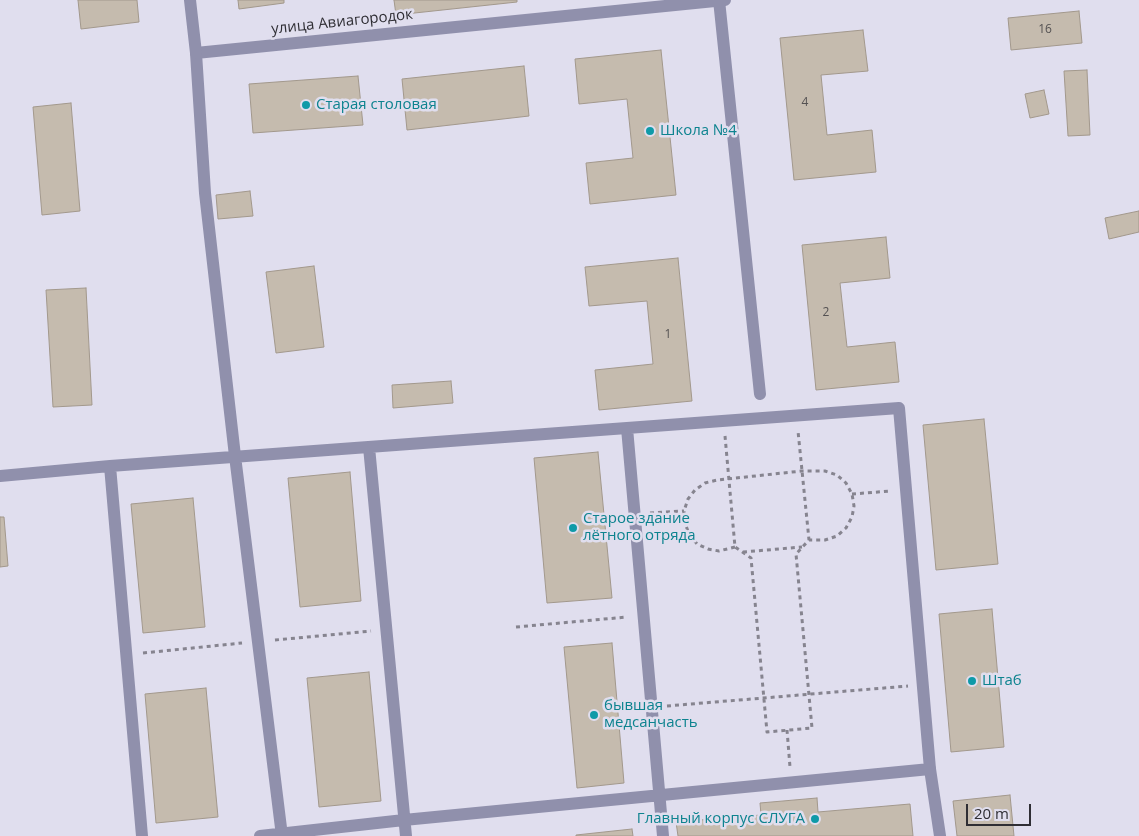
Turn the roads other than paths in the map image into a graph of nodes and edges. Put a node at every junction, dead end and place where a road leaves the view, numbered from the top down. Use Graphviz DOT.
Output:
graph roads {
  1 [pos="190,0"];
  2 [pos="719,0"];
  3 [pos="725,0"];
  4 [pos="196,53"];
  5 [pos="760,394"];
  6 [pos="627,428"];
  7 [pos="369,446"];
  8 [pos="235,456"];
  9 [pos="110,466"];
  10 [pos="0,476"];
  11 [pos="930,769"];
  12 [pos="659,795"];
  13 [pos="404,820"];
  14 [pos="281,835"];
  15 [pos="142,836"];
  16 [pos="260,836"];
  17 [pos="406,836"];
  18 [pos="662,836"];
  19 [pos="940,836"];
  1 -- 4 [label="street"];
  2 -- 3 [label="street, улица Авиагородок"];
  2 -- 4 [label="street, улица Авиагородок"];
  2 -- 5 [label="street"];
  4 -- 8 [label="street"];
  6 -- 7 [label="street"];
  6 -- 11 [label="street"];
  6 -- 12 [label="street"];
  7 -- 8 [label="street"];
  7 -- 13 [label="street"];
  8 -- 9 [label="street"];
  8 -- 14 [label="street"];
  9 -- 10 [label="street"];
  9 -- 15 [label="street"];
  11 -- 12 [label="street"];
  11 -- 19 [label="street"];
  12 -- 13 [label="street"];
  12 -- 18 [label="street"];
  13 -- 14 [label="street"];
  13 -- 17 [label="street"];
  14 -- 16 [label="street"];
}
